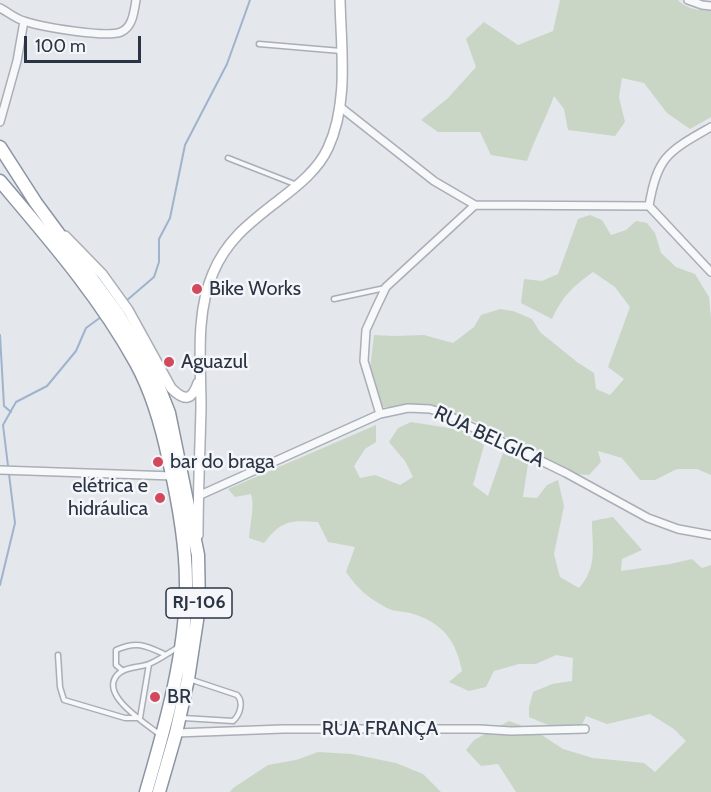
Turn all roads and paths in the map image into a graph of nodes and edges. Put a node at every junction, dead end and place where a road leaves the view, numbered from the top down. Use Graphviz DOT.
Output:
graph roads {
  1 [pos="136,0"];
  2 [pos="340,0"];
  3 [pos="688,0"];
  4 [pos="711,6"];
  5 [pos="0,8"];
  6 [pos="24,21"];
  7 [pos="259,44"];
  8 [pos="342,51"];
  9 [pos="339,106"];
  10 [pos="0,122"];
  11 [pos="711,127"];
  12 [pos="0,147"];
  13 [pos="228,158"];
  14 [pos="0,181"];
  15 [pos="298,185"];
  16 [pos="475,205"];
  17 [pos="649,206"];
  18 [pos="711,272"];
  19 [pos="386,287"];
  20 [pos="334,299"];
  21 [pos="109,300"];
  22 [pos="118,314"];
  23 [pos="201,375"];
  24 [pos="380,414"];
  25 [pos="0,470"];
  26 [pos="173,476"];
  27 [pos="198,496"];
  28 [pos="711,535"];
  29 [pos="198,555"];
  30 [pos="180,646"];
  31 [pos="58,655"];
  32 [pos="165,655"];
  33 [pos="149,664"];
  34 [pos="123,671"];
  35 [pos="188,679"];
  36 [pos="140,718"];
  37 [pos="179,718"];
  38 [pos="585,729"];
  39 [pos="176,733"];
  40 [pos="162,736"];
  41 [pos="146,792"];
  42 [pos="159,792"];
  1 -- 6 [label="street"];
  2 -- 8 [label="main road"];
  3 -- 4 [label="street"];
  5 -- 6 [label="street"];
  6 -- 10 [label="street"];
  7 -- 8 [label="lane"];
  8 -- 9 [label="main road"];
  9 -- 15 [label="main road"];
  9 -- 16 [label="street"];
  11 -- 17 [label="street"];
  12 -- 21 [label="highway, RJ-106"];
  13 -- 15 [label="lane"];
  14 -- 21 [label="highway, RJ-106"];
  15 -- 23 [label="main road"];
  16 -- 17 [label="street"];
  16 -- 19 [label="street"];
  17 -- 18 [label="street"];
  19 -- 20 [label="lane"];
  19 -- 24 [label="street"];
  21 -- 22 [label="highway, RJ-106"];
  22 -- 23 [label="main road"];
  22 -- 26 [label="highway, RJ-106"];
  22 -- 29 [label="highway, RJ-106"];
  23 -- 27 [label="main road"];
  24 -- 27 [label="street, RUA BELGICA"];
  24 -- 28 [label="street, RUA BELGICA"];
  25 -- 26 [label="street"];
  26 -- 30 [label="highway, RJ-106"];
  27 -- 29 [label="main road"];
  29 -- 35 [label="highway, RJ-106"];
  30 -- 32 [label="lane"];
  30 -- 40 [label="highway, RJ-106"];
  31 -- 36 [label="lane"];
  32 -- 33 [label="lane"];
  32 -- 34 [label="lane"];
  33 -- 34 [label="lane"];
  33 -- 36 [label="lane"];
  34 -- 36 [label="lane"];
  35 -- 37 [label="highway, RJ-106"];
  35 -- 37 [label="lane"];
  36 -- 40 [label="lane"];
  37 -- 39 [label="highway, RJ-106"];
  38 -- 39 [label="street, RUA FRANÇA"];
  39 -- 42 [label="highway, RJ-106"];
  40 -- 41 [label="highway, RJ-106"];
}
